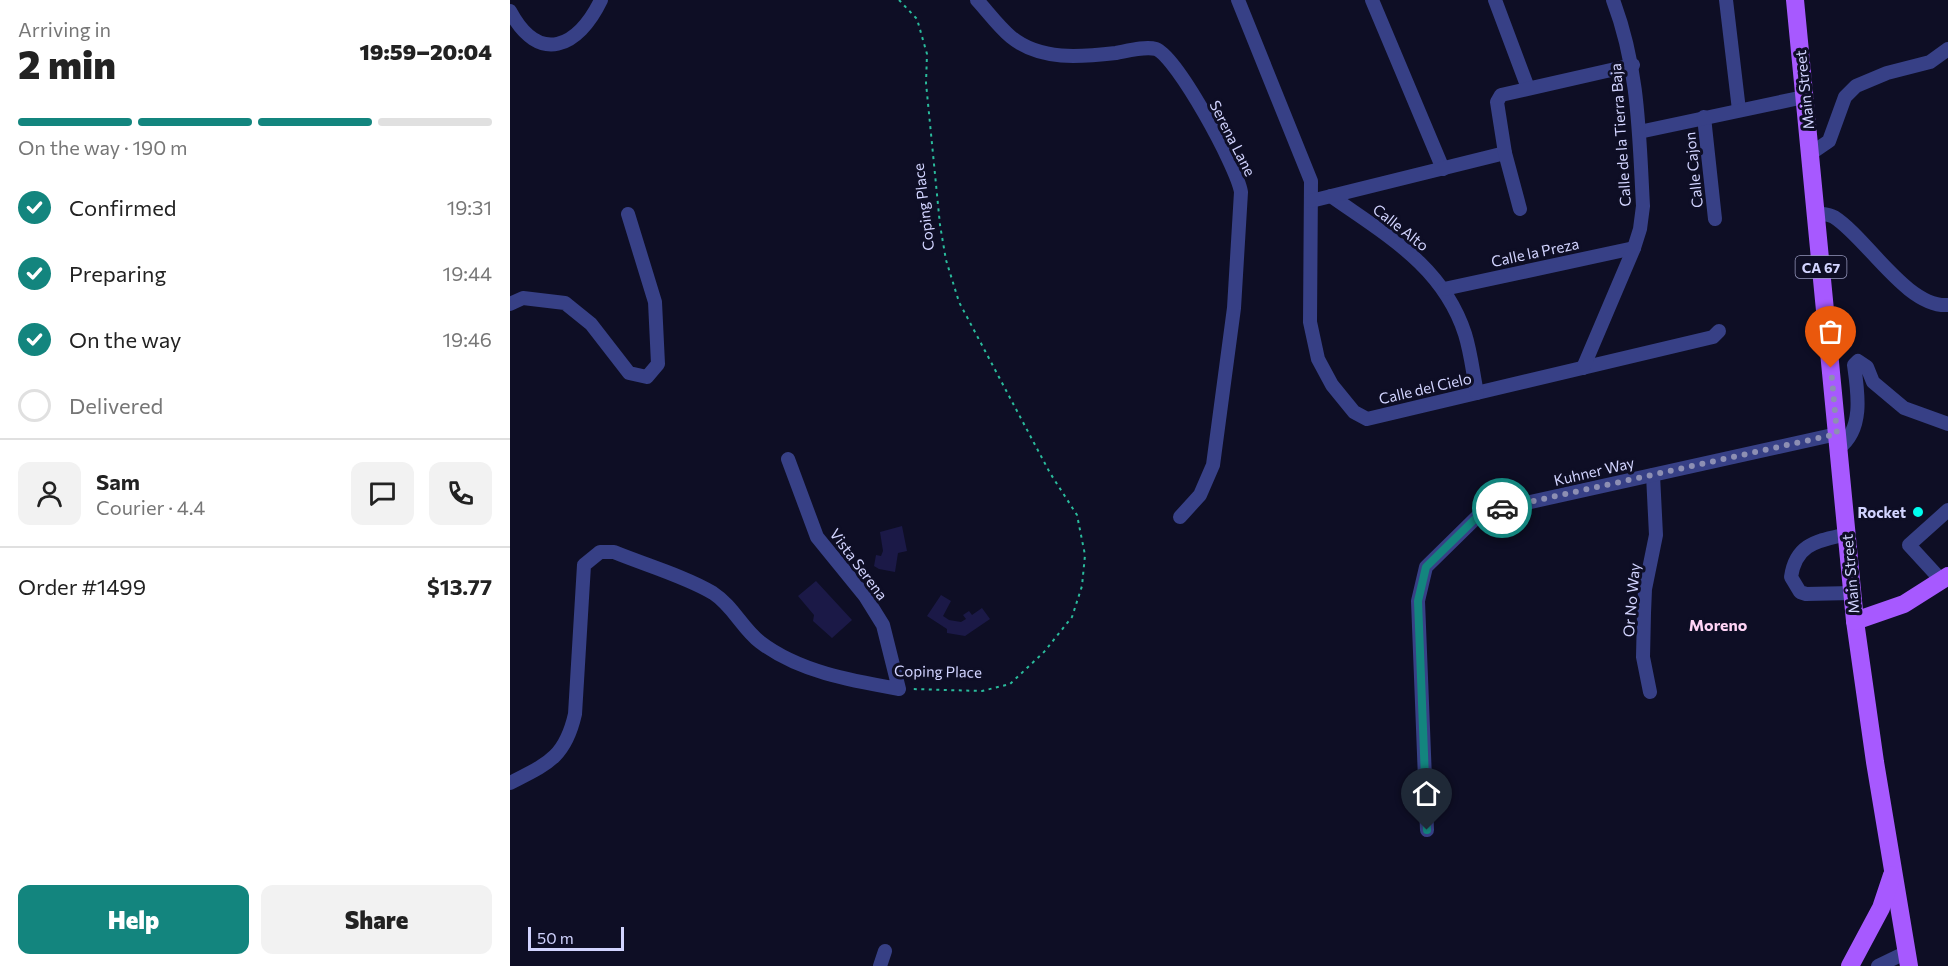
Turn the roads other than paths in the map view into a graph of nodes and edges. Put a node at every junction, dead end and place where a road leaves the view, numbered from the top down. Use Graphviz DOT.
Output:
graph roads {
  1 [pos="601,0"];
  2 [pos="977,0"];
  3 [pos="1238,0"];
  4 [pos="1372,0"];
  5 [pos="1495,0"];
  6 [pos="1613,0"];
  7 [pos="1726,0"];
  8 [pos="1795,0"];
  9 [pos="510,11"];
  10 [pos="1948,49"];
  11 [pos="1633,65"];
  12 [pos="1528,88"];
  13 [pos="1804,97"];
  14 [pos="1739,110"];
  15 [pos="1704,117"];
  16 [pos="1639,132"];
  17 [pos="1505,153"];
  18 [pos="1810,154"];
  19 [pos="1443,169"];
  20 [pos="1331,196"];
  21 [pos="1311,201"];
  22 [pos="1520,210"];
  23 [pos="1816,213"];
  24 [pos="628,214"];
  25 [pos="1715,219"];
  26 [pos="1634,248"];
  27 [pos="1444,289"];
  28 [pos="510,304"];
  29 [pos="1948,305"];
  30 [pos="1719,331"];
  31 [pos="1583,368"];
  32 [pos="1477,393"];
  33 [pos="1948,424"];
  34 [pos="1838,441"];
  35 [pos="788,459"];
  36 [pos="1653,474"];
  37 [pos="1947,512"];
  38 [pos="1180,517"];
  39 [pos="1847,534"];
  40 [pos="1945,578"];
  41 [pos="1852,593"];
  42 [pos="1855,621"];
  43 [pos="899,689"];
  44 [pos="1650,692"];
  45 [pos="510,783"];
  46 [pos="1427,830"];
  47 [pos="1893,870"];
  48 [pos="885,951"];
  49 [pos="1908,959"];
  50 [pos="880,966"];
  51 [pos="1850,966"];
  52 [pos="1878,966"];
  1 -- 9 [label="street"];
  2 -- 38 [label="street, Serena Lane"];
  3 -- 21 [label="street, Calle del Cielo"];
  4 -- 19 [label="street"];
  5 -- 12 [label="street"];
  6 -- 11 [label="street, Calle de la Tierra Baja"];
  7 -- 14 [label="street"];
  8 -- 13 [label="main road, Main Street / CA 67"];
  10 -- 18 [label="street"];
  11 -- 12 [label="street"];
  11 -- 16 [label="street, Calle de la Tierra Baja"];
  12 -- 17 [label="street"];
  13 -- 14 [label="street"];
  13 -- 18 [label="main road, Main Street / CA 67"];
  14 -- 15 [label="street"];
  15 -- 16 [label="street"];
  15 -- 25 [label="street, Calle Cajon"];
  16 -- 26 [label="street, Calle de la Tierra Baja"];
  17 -- 19 [label="street"];
  17 -- 22 [label="street"];
  18 -- 23 [label="main road, Main Street / CA 67"];
  19 -- 20 [label="street"];
  20 -- 21 [label="street"];
  20 -- 27 [label="street, Calle Alto"];
  21 -- 32 [label="street, Calle del Cielo"];
  23 -- 29 [label="street"];
  23 -- 34 [label="main road, Main Street / CA 67"];
  24 -- 28 [label="street"];
  26 -- 27 [label="street, Calle la Preza"];
  26 -- 31 [label="street, Calle de la Tierra Baja"];
  27 -- 32 [label="street, Calle Alto"];
  30 -- 31 [label="street, Calle del Cielo"];
  31 -- 32 [label="street, Calle del Cielo"];
  33 -- 34 [label="street"];
  34 -- 36 [label="street, Kuhner Way"];
  34 -- 39 [label="main road, Main Street / CA 67"];
  35 -- 43 [label="street, Vista Serena"];
  36 -- 44 [label="street, Or No Way"];
  36 -- 46 [label="street, Kuhner Way"];
  37 -- 40 [label="street"];
  39 -- 41 [label="main road, Main Street / CA 67"];
  39 -- 41 [label="street"];
  40 -- 42 [label="main road"];
  41 -- 42 [label="main road, Main Street / CA 67"];
  42 -- 47 [label="main road, Main Street / CA 67"];
  43 -- 45 [label="street, Coping Place"];
  47 -- 49 [label="main road, Main Street / CA 67"];
  47 -- 51 [label="main road"];
  48 -- 50 [label="street"];
  49 -- 52 [label="street"];
}
